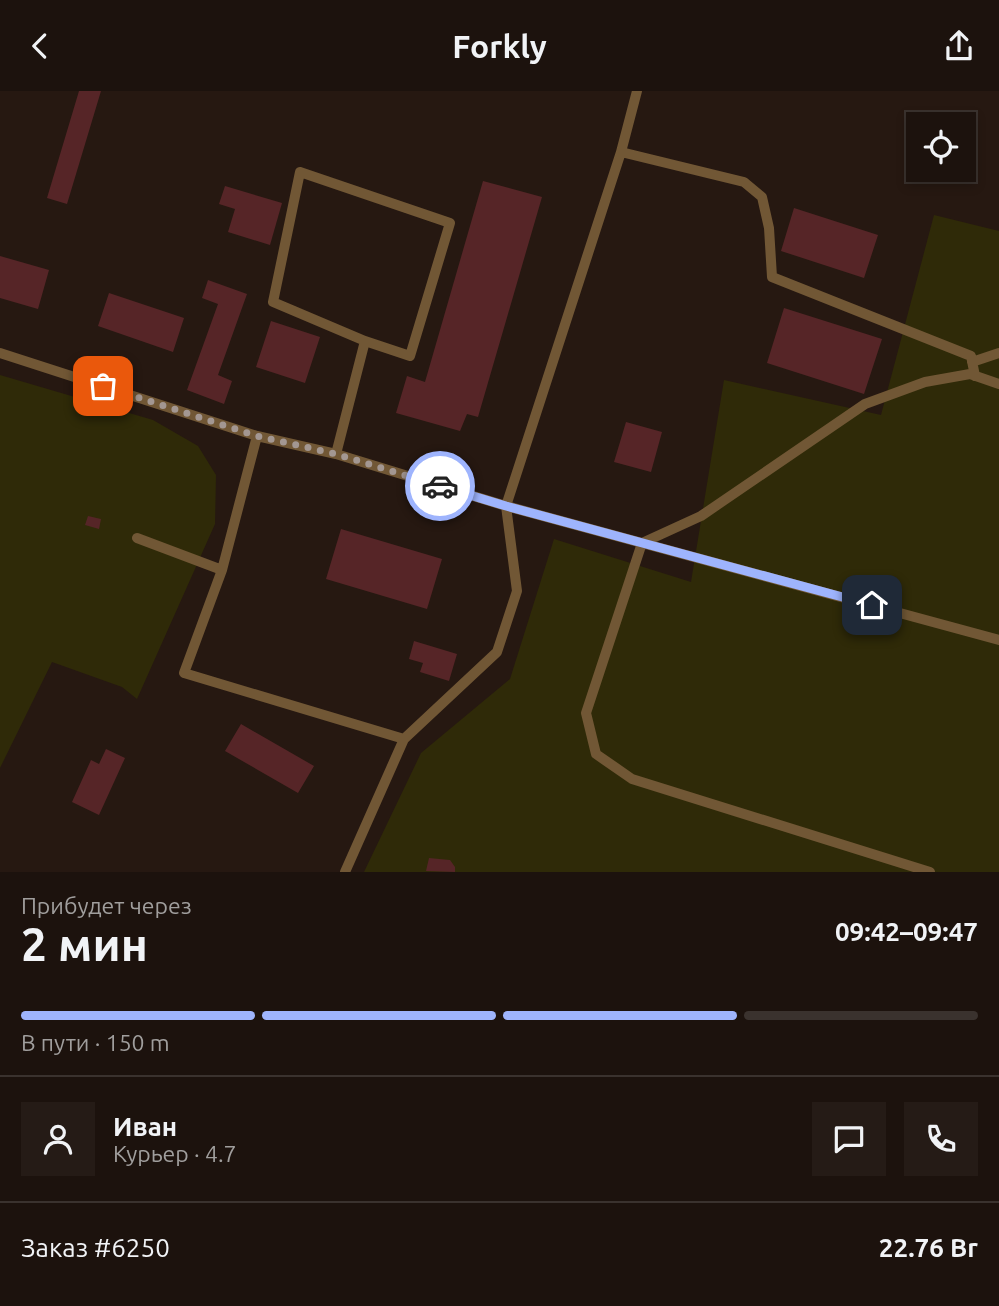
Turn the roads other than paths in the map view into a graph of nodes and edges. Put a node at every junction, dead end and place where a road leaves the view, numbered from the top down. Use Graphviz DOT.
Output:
graph roads {
  1 [pos="637,91"];
  2 [pos="621,152"];
  3 [pos="365,341"];
  4 [pos="0,353"];
  5 [pos="999,353"];
  6 [pos="972,362"];
  7 [pos="975,376"];
  8 [pos="999,384"];
  9 [pos="257,436"];
  10 [pos="336,454"];
  11 [pos="506,506"];
  12 [pos="137,538"];
  13 [pos="642,543"];
  14 [pos="222,570"];
  15 [pos="999,640"];
  16 [pos="404,739"];
  17 [pos="345,872"];
  18 [pos="930,872"];
  1 -- 2 [label="lane"];
  2 -- 6 [label="lane"];
  2 -- 11 [label="lane"];
  3 -- 3 [label="lane"];
  3 -- 10 [label="lane"];
  4 -- 9 [label="lane"];
  5 -- 6 [label="lane"];
  6 -- 7 [label="lane"];
  7 -- 8 [label="lane"];
  7 -- 13 [label="lane"];
  9 -- 10 [label="lane"];
  9 -- 14 [label="lane"];
  10 -- 11 [label="lane"];
  11 -- 13 [label="lane"];
  11 -- 16 [label="lane"];
  12 -- 14 [label="lane"];
  13 -- 15 [label="lane"];
  13 -- 18 [label="lane"];
  14 -- 16 [label="lane"];
  16 -- 17 [label="lane"];
}
